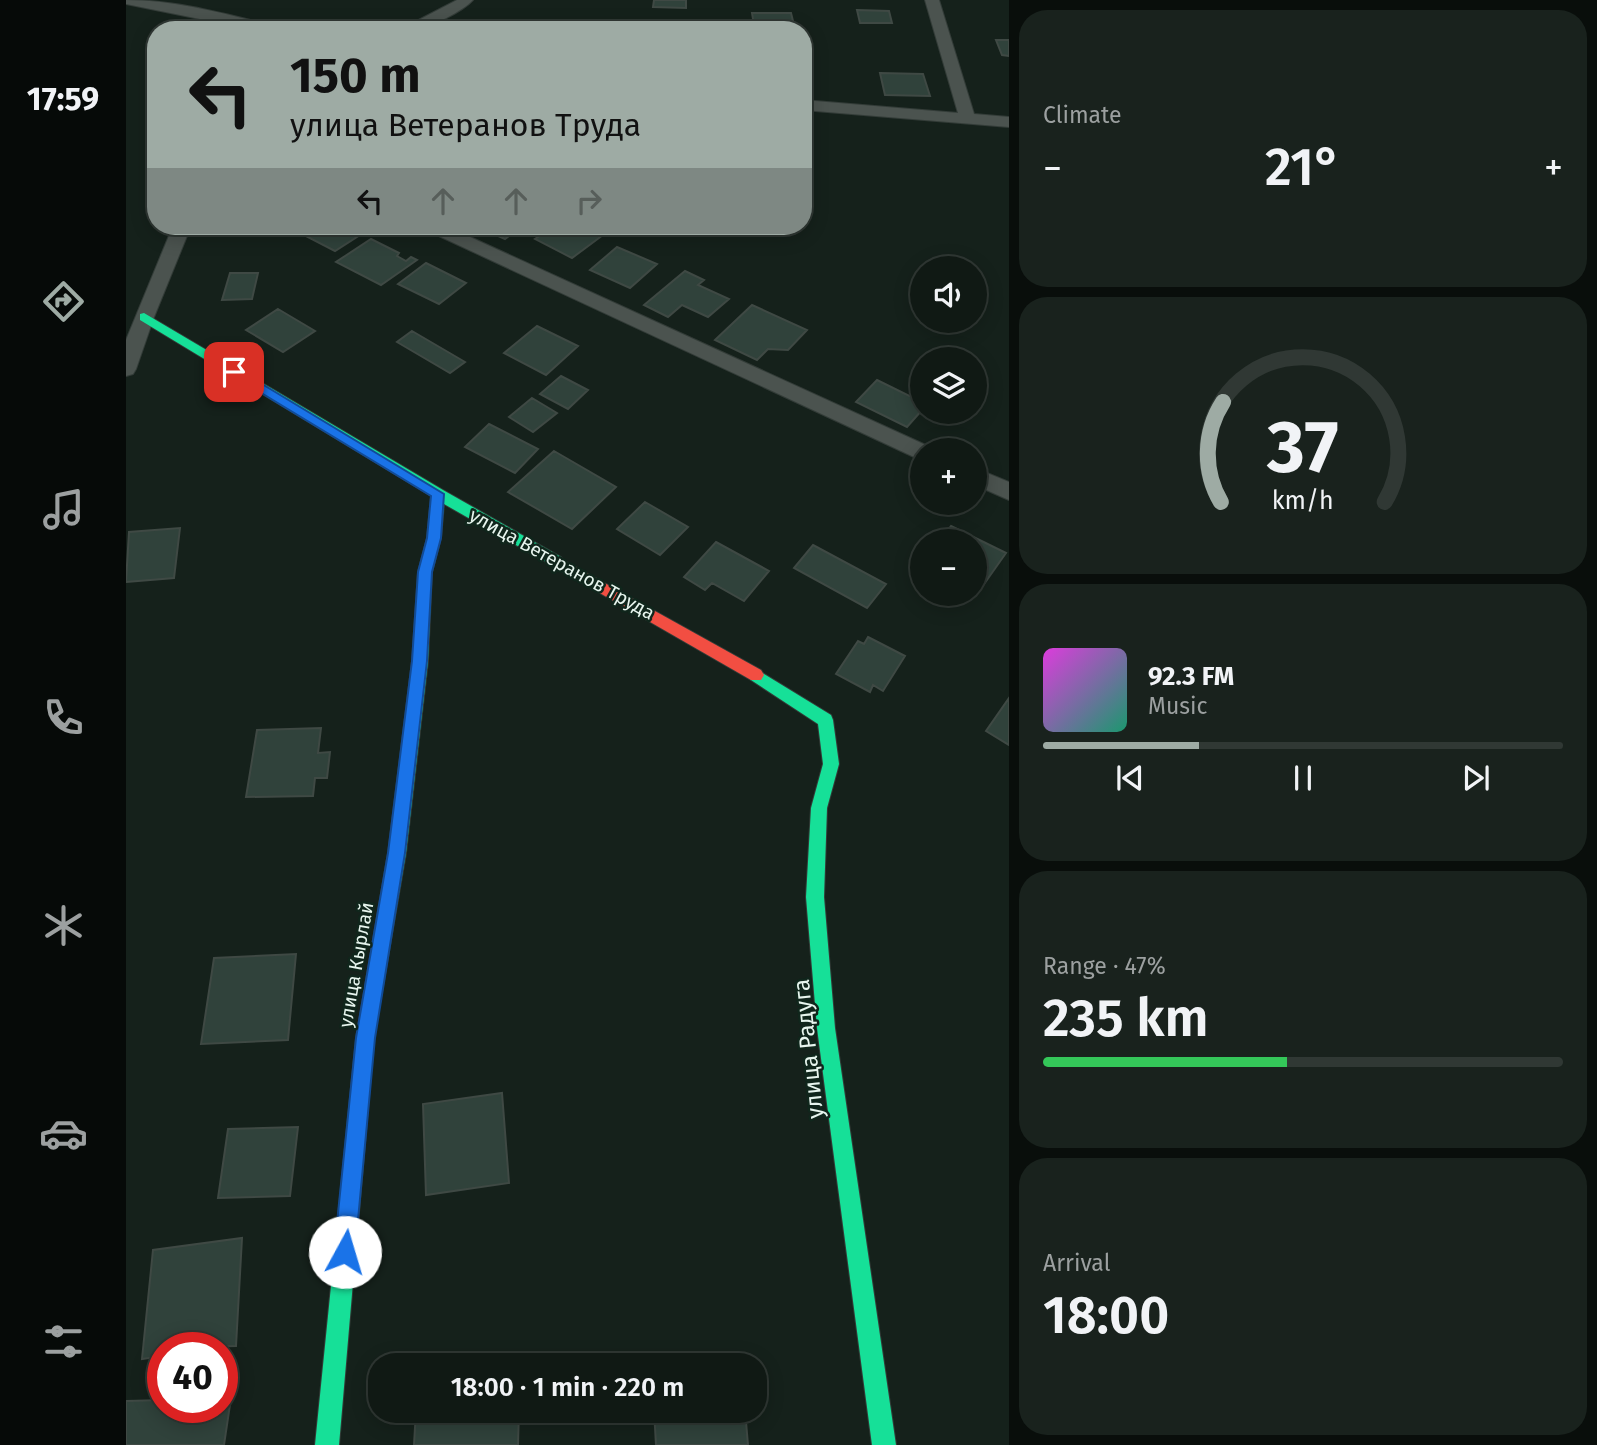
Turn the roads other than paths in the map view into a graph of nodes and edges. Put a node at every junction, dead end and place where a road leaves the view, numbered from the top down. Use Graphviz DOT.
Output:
graph roads {
  1 [pos="126,0"];
  2 [pos="432,0"];
  3 [pos="466,0"];
  4 [pos="932,0"];
  5 [pos="236,21"];
  6 [pos="417,21"];
  7 [pos="425,21"];
  8 [pos="812,105"];
  9 [pos="967,118"];
  10 [pos="1009,122"];
  11 [pos="178,235"];
  12 [pos="452,235"];
  13 [pos="144,317"];
  14 [pos="126,369"];
  15 [pos="910,446"];
  16 [pos="987,482"];
  17 [pos="1009,492"];
  18 [pos="438,494"];
  19 [pos="765,680"];
  20 [pos="327,1445"];
  21 [pos="884,1445"];
  1 -- 5 [label="street"];
  2 -- 6 [label="street"];
  3 -- 7 [label="street"];
  4 -- 9 [label="street"];
  8 -- 9 [label="street"];
  9 -- 10 [label="street"];
  11 -- 13 [label="street"];
  12 -- 15 [label="street"];
  13 -- 14 [label="street"];
  13 -- 18 [label="street, улица Ветеранов Труда"];
  16 -- 17 [label="street"];
  18 -- 19 [label="street, улица Ветеранов Труда"];
  18 -- 20 [label="street, улица Кырлай"];
  19 -- 21 [label="street, улица Радуга"];
}
